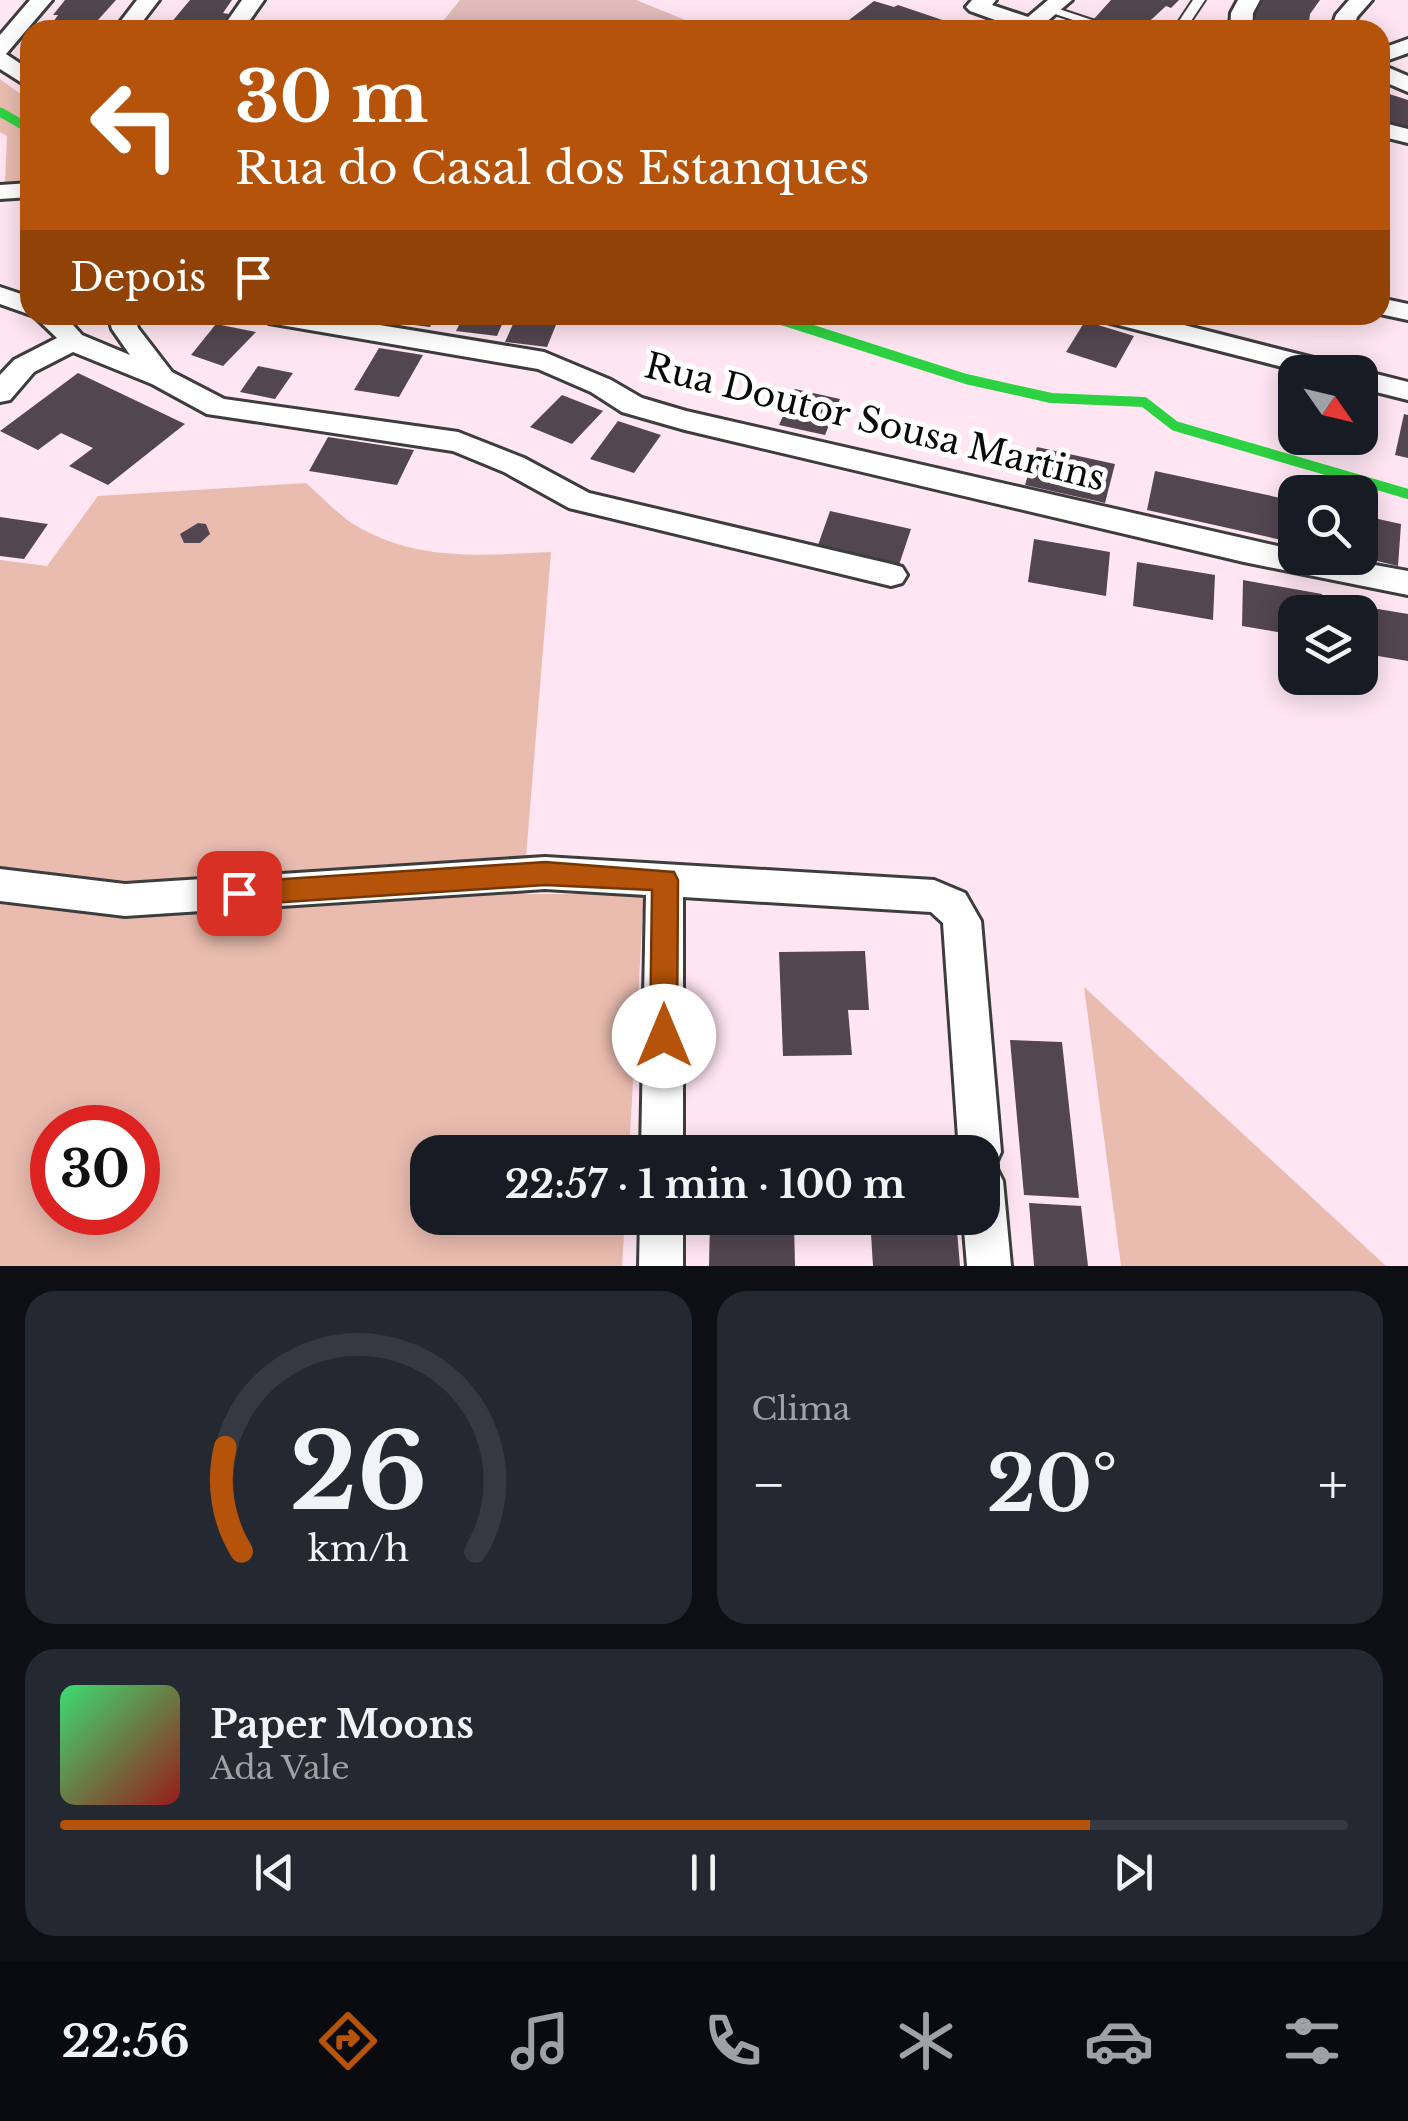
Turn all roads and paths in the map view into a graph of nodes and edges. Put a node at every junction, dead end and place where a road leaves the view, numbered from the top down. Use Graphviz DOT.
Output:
graph roads {
  1 [pos="41,0"];
  2 [pos="986,0"];
  3 [pos="1360,0"];
  4 [pos="1055,5"];
  5 [pos="24,20"];
  6 [pos="1016,20"];
  7 [pos="1086,20"];
  8 [pos="1345,20"];
  9 [pos="20,25"];
  10 [pos="0,49"];
  11 [pos="0,58"];
  12 [pos="20,73"];
  13 [pos="61,325"];
  14 [pos="125,325"];
  15 [pos="329,325"];
  16 [pos="1151,325"];
  17 [pos="72,341"];
  18 [pos="1278,357"];
  19 [pos="162,378"];
  20 [pos="1378,384"];
  21 [pos="1408,391"];
  22 [pos="0,393"];
  23 [pos="891,574"];
  24 [pos="1408,583"];
  25 [pos="665,880"];
  26 [pos="0,885"];
  27 [pos="662,1135"];
  28 [pos="979,1135"];
  29 [pos="662,1235"];
  30 [pos="986,1235"];
  31 [pos="661,1266"];
  32 [pos="989,1266"];
  1 -- 5 [label="street"];
  2 -- 6 [label="street"];
  3 -- 8 [label="street"];
  4 -- 7 [label="lane"];
  9 -- 10 [label="street"];
  11 -- 12 [label="street"];
  13 -- 17 [label="street"];
  14 -- 19 [label="street"];
  15 -- 24 [label="street, Rua Doutor Sousa Martins"];
  16 -- 18 [label="street"];
  17 -- 19 [label="street"];
  17 -- 22 [label="street"];
  19 -- 23 [label="street"];
  20 -- 21 [label="street"];
  25 -- 26 [label="street"];
  25 -- 27 [label="street"];
  25 -- 28 [label="street"];
  29 -- 31 [label="street"];
  30 -- 32 [label="street"];
}
